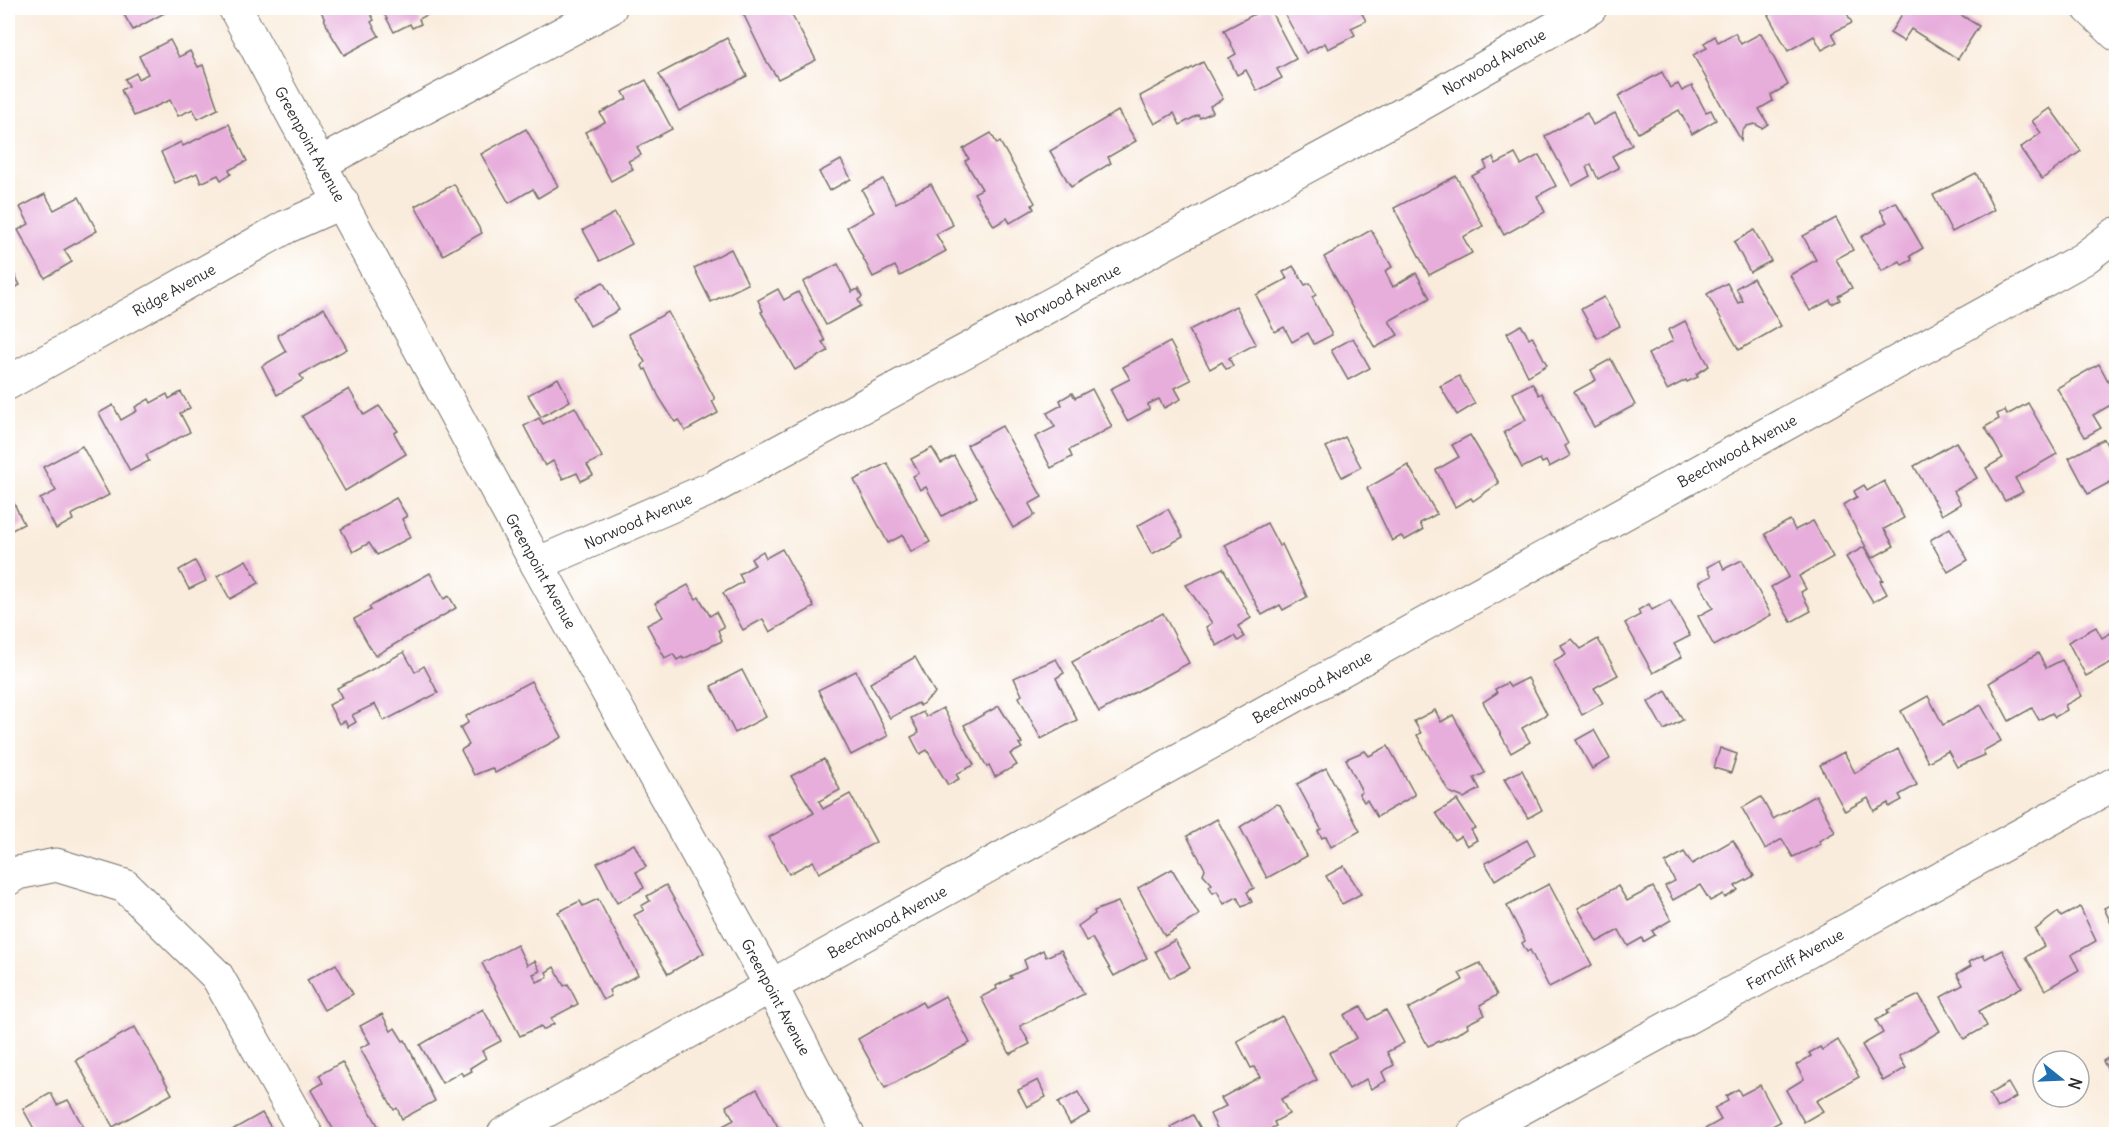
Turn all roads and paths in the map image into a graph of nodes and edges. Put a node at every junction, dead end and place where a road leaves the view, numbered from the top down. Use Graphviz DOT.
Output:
graph roads {
  1 [pos="235,8"];
  2 [pos="610,8"];
  3 [pos="1590,8"];
  4 [pos="2088,8"];
  5 [pos="2116,34"];
  6 [pos="321,163"];
  7 [pos="342,202"];
  8 [pos="2116,234"];
  9 [pos="8,383"];
  10 [pos="537,564"];
  11 [pos="2116,783"];
  12 [pos="8,879"];
  13 [pos="771,986"];
  14 [pos="306,1134"];
  15 [pos="504,1134"];
  16 [pos="848,1134"];
  17 [pos="1474,1134"];
  1 -- 6 [label="street, Greenpoint Avenue"];
  2 -- 6 [label="street"];
  3 -- 10 [label="street, Norwood Avenue"];
  4 -- 5 [label="street"];
  6 -- 7 [label="street, Greenpoint Avenue"];
  7 -- 9 [label="street, Ridge Avenue"];
  7 -- 10 [label="street, Greenpoint Avenue"];
  8 -- 13 [label="street, Beechwood Avenue"];
  10 -- 13 [label="street, Greenpoint Avenue"];
  11 -- 17 [label="street, Ferncliff Avenue"];
  12 -- 14 [label="street"];
  13 -- 15 [label="street, Beechwood Avenue"];
  13 -- 16 [label="street, Greenpoint Avenue"];
}
